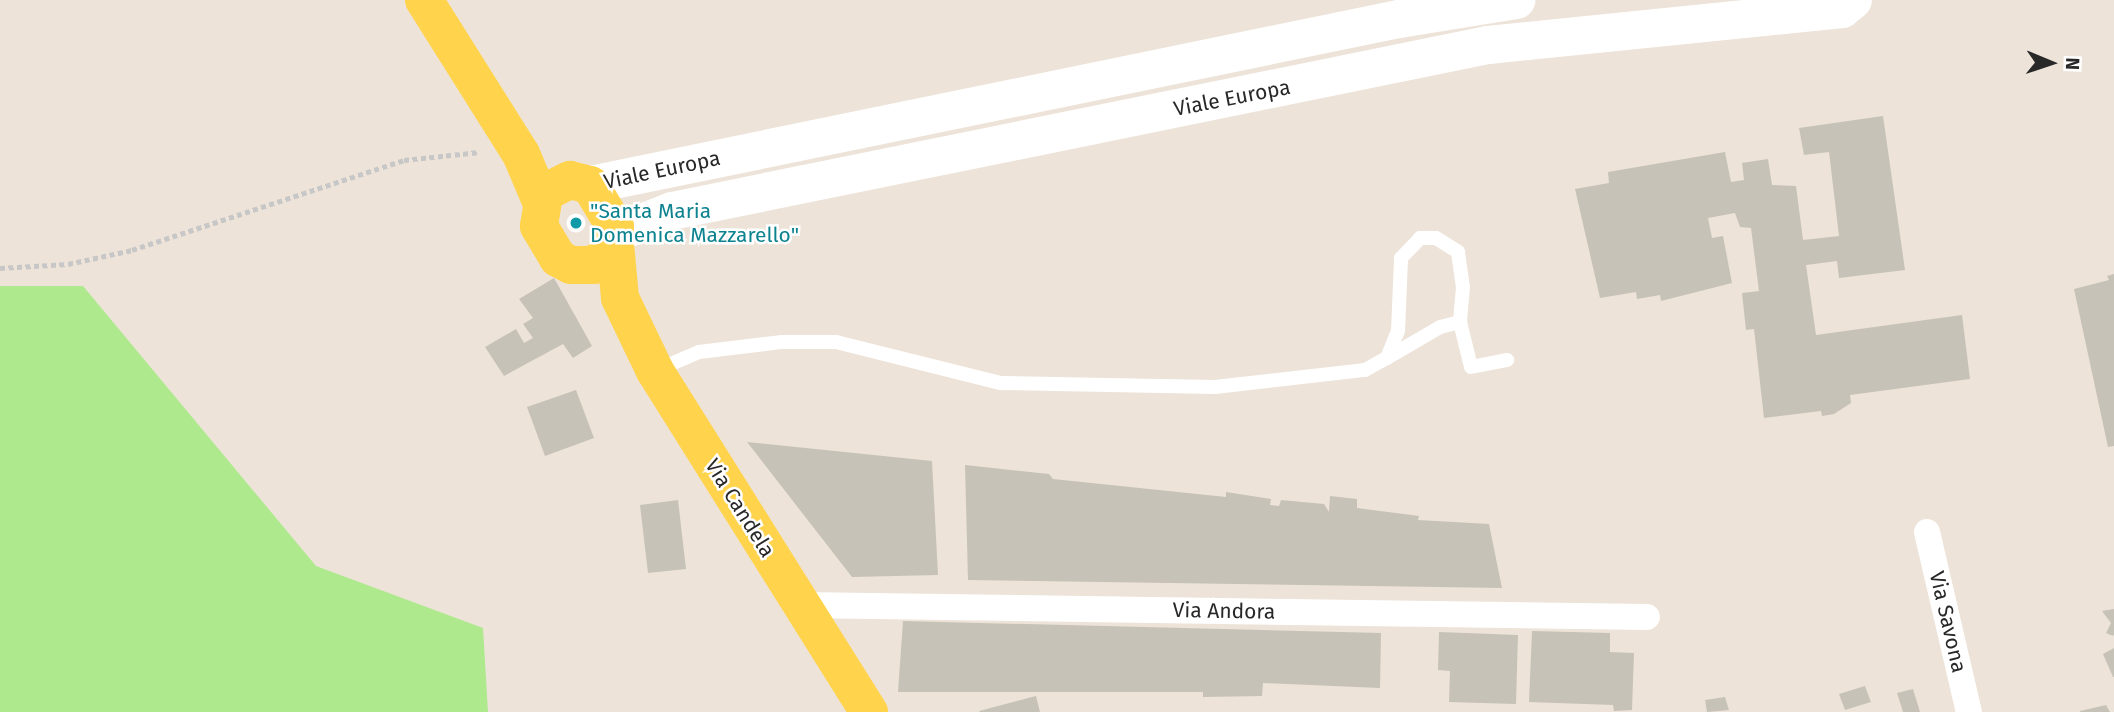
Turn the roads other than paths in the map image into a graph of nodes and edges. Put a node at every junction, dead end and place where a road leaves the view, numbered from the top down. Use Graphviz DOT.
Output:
graph roads {
  1 [pos="424,0"];
  2 [pos="1516,0"];
  3 [pos="1853,0"];
  4 [pos="565,188"];
  5 [pos="615,239"];
  6 [pos="583,267"];
  7 [pos="620,298"];
  8 [pos="1460,322"];
  9 [pos="1387,358"];
  10 [pos="1507,360"];
  11 [pos="655,371"];
  12 [pos="1927,532"];
  13 [pos="800,605"];
  14 [pos="1647,617"];
  15 [pos="869,712"];
  16 [pos="1969,712"];
  1 -- 4 [label="main road, Via Candela"];
  2 -- 4 [label="street, Viale Europa"];
  3 -- 5 [label="street, Viale Europa"];
  4 -- 5 [label="main road, Via Candela"];
  4 -- 6 [label="main road, Via Candela"];
  5 -- 6 [label="main road"];
  5 -- 7 [label="main road, Via Candela"];
  6 -- 7 [label="main road, Via Candela"];
  7 -- 11 [label="main road, Via Candela"];
  8 -- 9 [label="lane"];
  8 -- 9 [label="lane"];
  8 -- 10 [label="lane"];
  9 -- 11 [label="lane"];
  11 -- 13 [label="main road, Via Candela"];
  12 -- 16 [label="street, Via Savona"];
  13 -- 14 [label="street, Via Andora"];
  13 -- 15 [label="main road, Via Candela"];
}
